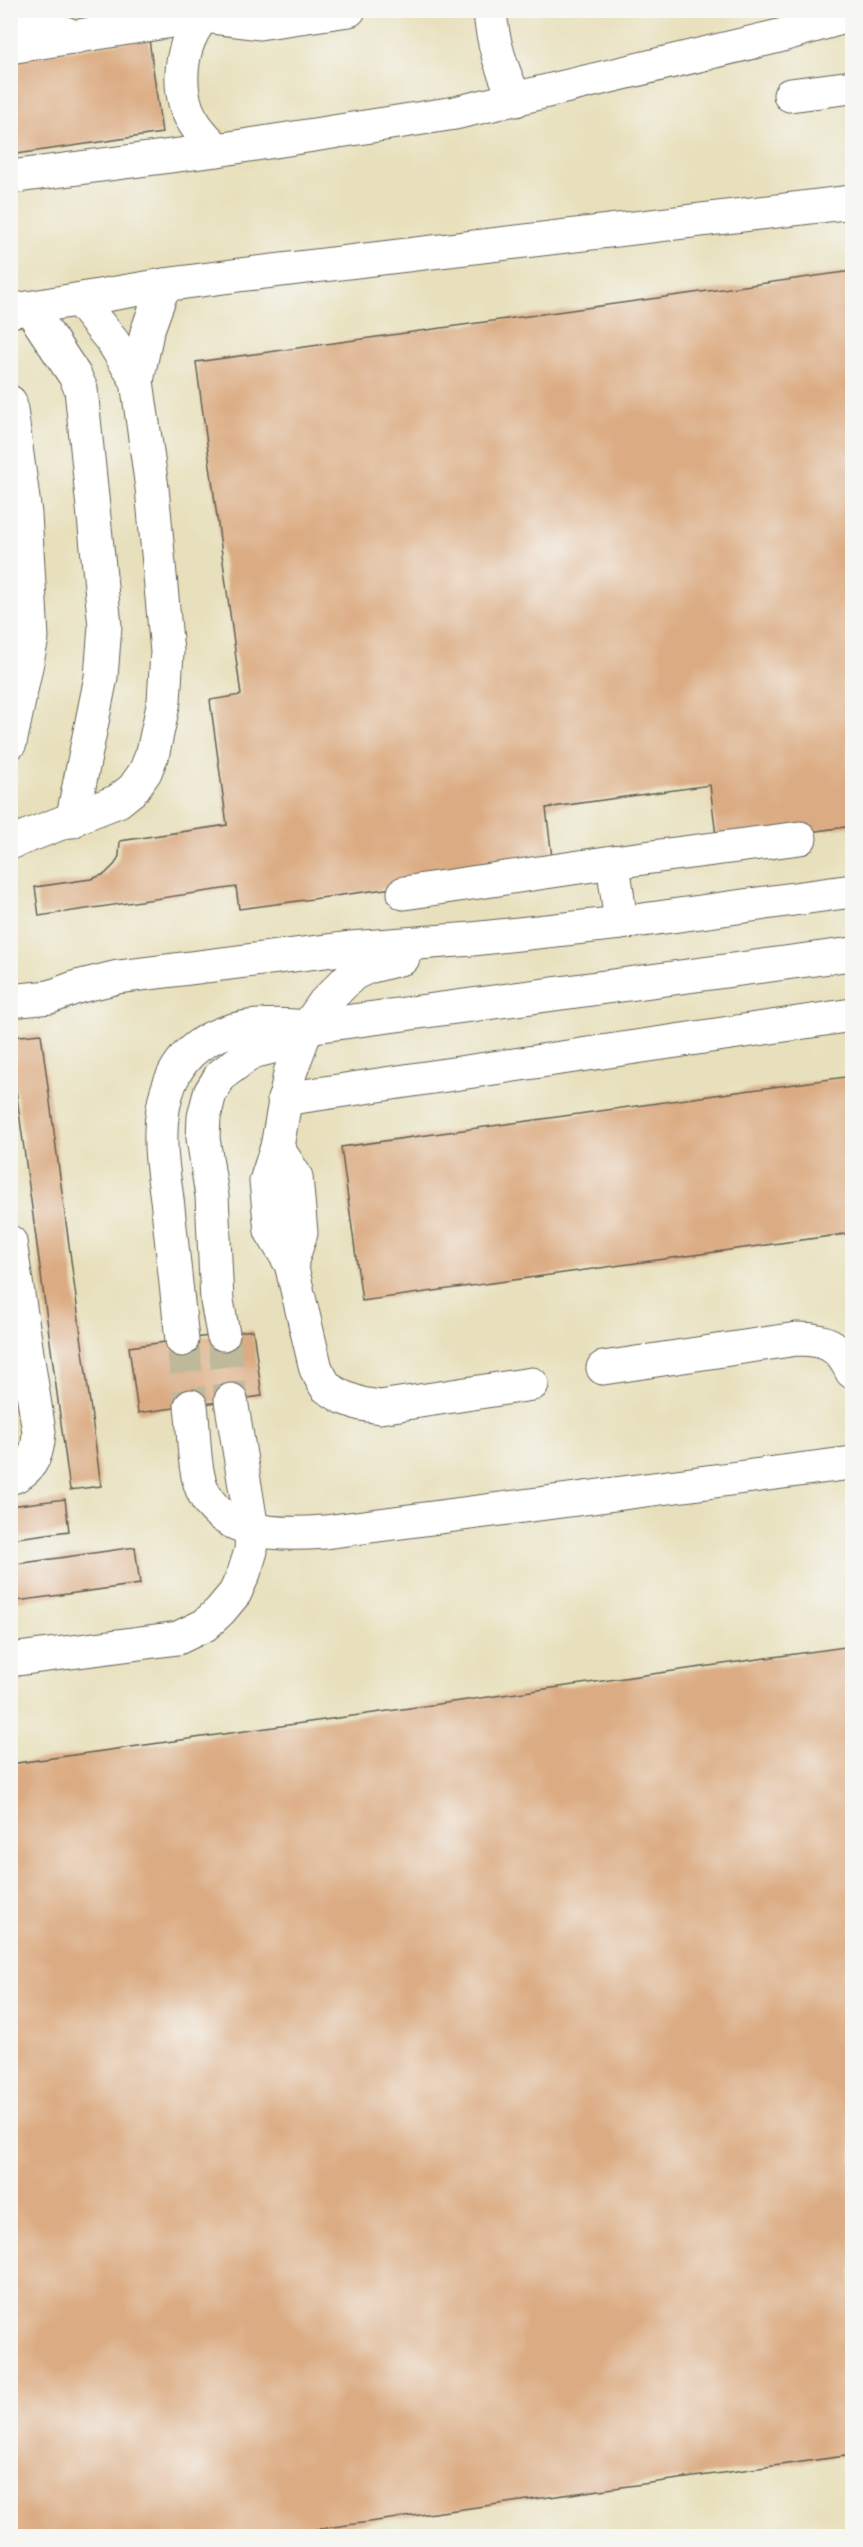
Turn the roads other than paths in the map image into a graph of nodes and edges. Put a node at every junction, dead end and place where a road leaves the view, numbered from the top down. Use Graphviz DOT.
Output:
graph roads {
  1 [pos="16,10"];
  2 [pos="349,10"];
  3 [pos="490,10"];
  4 [pos="208,13"];
  5 [pos="852,15"];
  6 [pos="77,37"];
  7 [pos="10,47"];
  8 [pos="852,87"];
  9 [pos="790,95"];
  10 [pos="516,100"];
  11 [pos="217,150"];
  12 [pos="10,177"];
  13 [pos="852,202"];
  14 [pos="164,285"];
  15 [pos="79,300"];
  16 [pos="20,309"];
  17 [pos="137,381"];
  18 [pos="10,402"];
  19 [pos="10,743"];
  20 [pos="72,821"];
  21 [pos="800,838"];
  22 [pos="10,843"];
  23 [pos="613,862"];
  24 [pos="852,891"];
  25 [pos="404,893"];
  26 [pos="621,923"];
  27 [pos="472,939"];
  28 [pos="852,954"];
  29 [pos="10,1001"];
  30 [pos="852,1015"];
  31 [pos="307,1027"];
  32 [pos="284,1099"];
  33 [pos="164,1172"];
  34 [pos="10,1242"];
  35 [pos="217,1301"];
  36 [pos="223,1334"];
  37 [pos="182,1340"];
  38 [pos="603,1368"];
  39 [pos="852,1372"];
  40 [pos="532,1384"];
  41 [pos="231,1400"];
  42 [pos="191,1406"];
  43 [pos="852,1463"];
  44 [pos="10,1478"];
  45 [pos="252,1529"];
  46 [pos="10,1660"];
  1 -- 6 [label="lane"];
  2 -- 4 [label="lane"];
  3 -- 10 [label="lane"];
  4 -- 6 [label="lane"];
  4 -- 11 [label="lane"];
  5 -- 10 [label="lane"];
  6 -- 7 [label="lane"];
  8 -- 9 [label="lane"];
  10 -- 11 [label="lane"];
  11 -- 12 [label="lane"];
  13 -- 14 [label="lane"];
  14 -- 15 [label="lane"];
  14 -- 17 [label="lane"];
  15 -- 16 [label="lane"];
  15 -- 17 [label="lane"];
  16 -- 20 [label="lane"];
  17 -- 20 [label="lane"];
  18 -- 19 [label="lane"];
  20 -- 22 [label="lane"];
  21 -- 23 [label="lane"];
  23 -- 25 [label="lane"];
  23 -- 26 [label="lane"];
  24 -- 26 [label="lane"];
  26 -- 27 [label="lane"];
  27 -- 29 [label="lane"];
  27 -- 31 [label="lane"];
  28 -- 31 [label="lane"];
  30 -- 32 [label="lane"];
  31 -- 32 [label="lane"];
  31 -- 33 [label="lane"];
  31 -- 35 [label="lane"];
  32 -- 40 [label="lane"];
  33 -- 35 [label="lane"];
  33 -- 37 [label="lane"];
  34 -- 44 [label="lane"];
  35 -- 36 [label="lane"];
  38 -- 39 [label="lane"];
  41 -- 45 [label="lane"];
  42 -- 45 [label="lane"];
  43 -- 45 [label="lane"];
  45 -- 46 [label="lane"];
}
